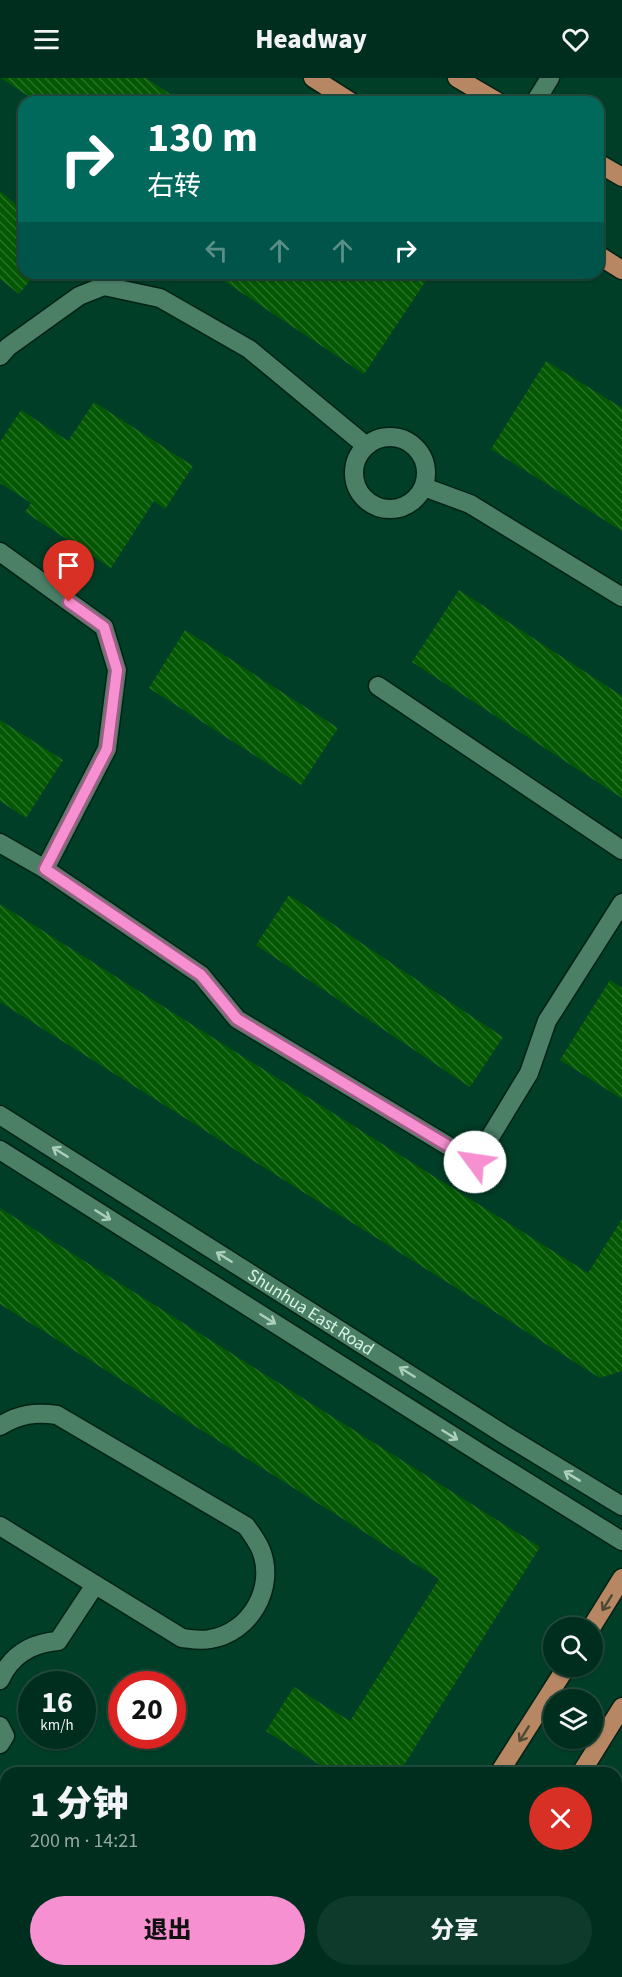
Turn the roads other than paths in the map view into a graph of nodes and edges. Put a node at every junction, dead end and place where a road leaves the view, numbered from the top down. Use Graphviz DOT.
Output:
graph roads {
  1 [pos="313,78"];
  2 [pos="457,78"];
  3 [pos="550,78"];
  4 [pos="342,96"];
  5 [pos="488,96"];
  6 [pos="540,96"];
  7 [pos="604,166"];
  8 [pos="622,177"];
  9 [pos="604,259"];
  10 [pos="622,270"];
  11 [pos="0,356"];
  12 [pos="365,445"];
  13 [pos="424,487"];
  14 [pos="0,552"];
  15 [pos="622,597"];
  16 [pos="378,686"];
  17 [pos="0,843"];
  18 [pos="622,850"];
  19 [pos="45,869"];
  20 [pos="622,903"];
  21 [pos="0,1114"];
  22 [pos="0,1150"];
  23 [pos="0,1426"];
  24 [pos="622,1506"];
  25 [pos="0,1526"];
  26 [pos="622,1541"];
  27 [pos="622,1578"];
  28 [pos="95,1585"];
  29 [pos="598,1617"];
  30 [pos="560,1677"];
  31 [pos="0,1680"];
  32 [pos="622,1707"];
  33 [pos="0,1726"];
  34 [pos="0,1744"];
  35 [pos="503,1767"];
  36 [pos="585,1767"];
  1 -- 4 [label="main road"];
  2 -- 5 [label="main road"];
  3 -- 6 [label="street"];
  7 -- 8 [label="main road"];
  9 -- 10 [label="main road"];
  11 -- 12 [label="street"];
  12 -- 13 [label="street"];
  12 -- 13 [label="street"];
  13 -- 15 [label="street"];
  14 -- 19 [label="street"];
  16 -- 18 [label="street"];
  17 -- 19 [label="street"];
  19 -- 20 [label="street"];
  24 -- 21 [label="street, Shunhua East Road, one-way"];
  22 -- 26 [label="street, Shunhua East Road, one-way"];
  23 -- 28 [label="street"];
  25 -- 28 [label="street"];
  27 -- 29 [label="main road, one-way"];
  28 -- 31 [label="street"];
  30 -- 35 [label="main road, one-way"];
  32 -- 36 [label="main road"];
  33 -- 34 [label="street"];
}
